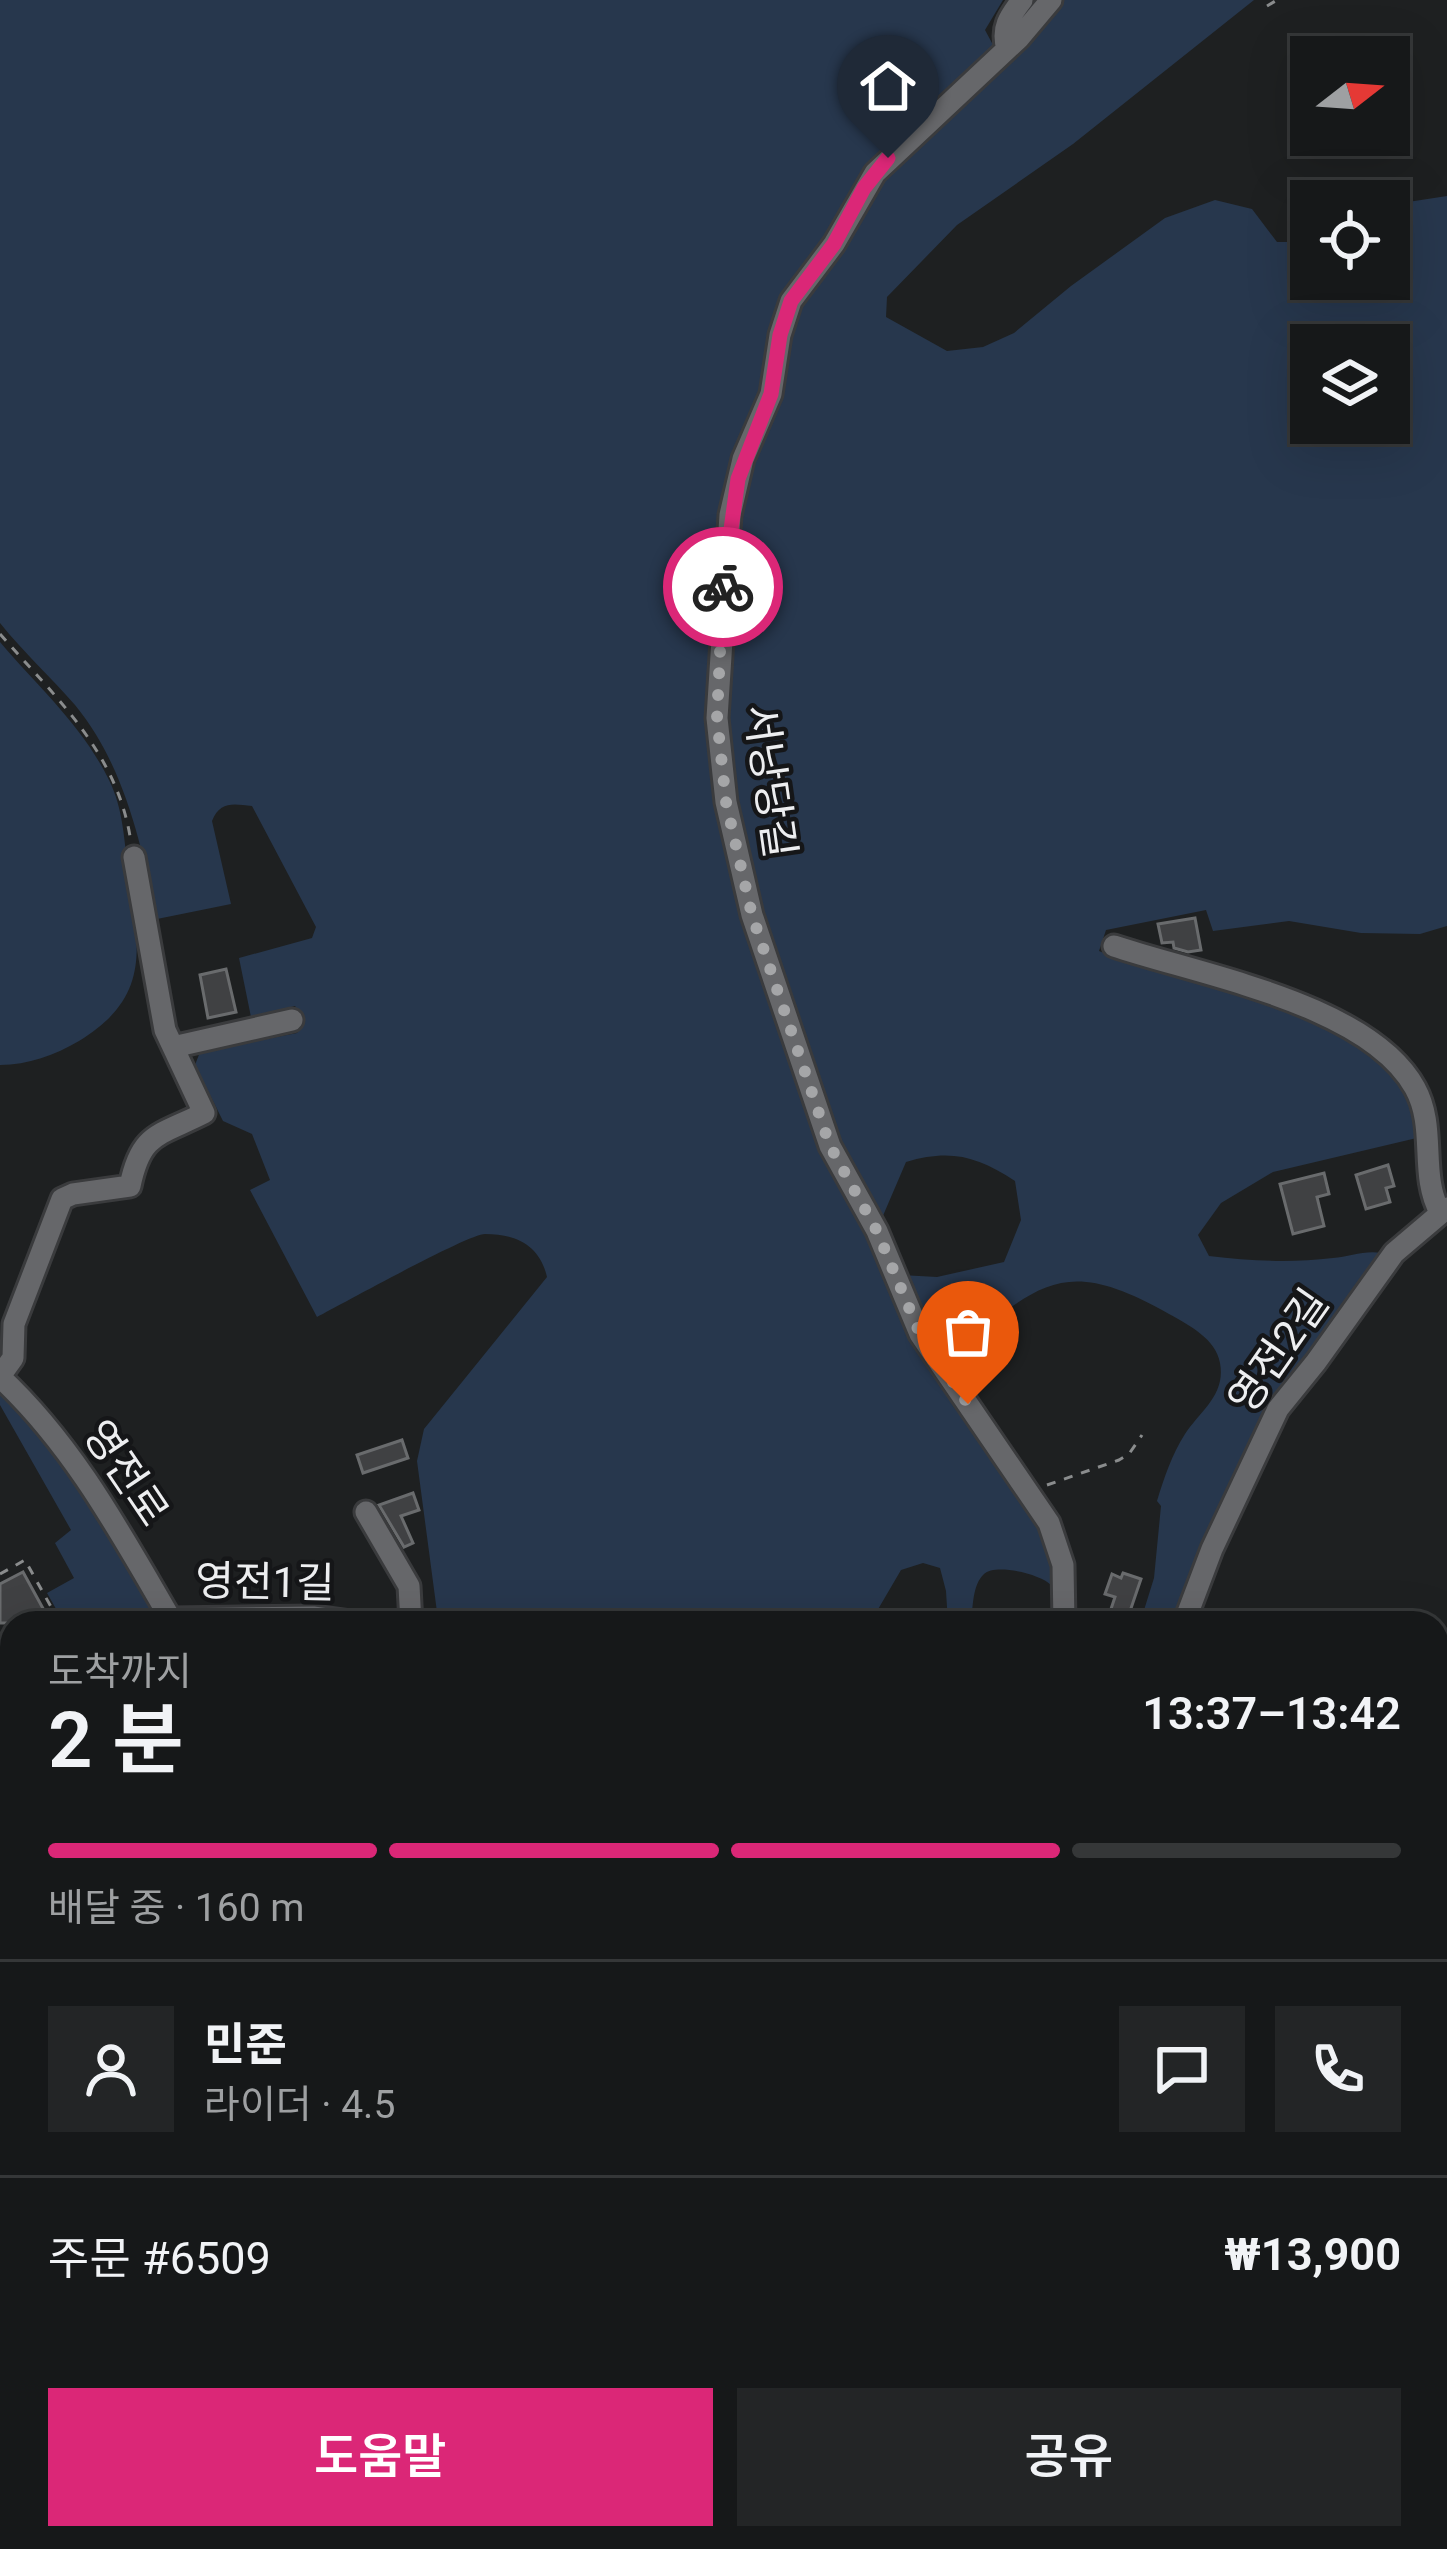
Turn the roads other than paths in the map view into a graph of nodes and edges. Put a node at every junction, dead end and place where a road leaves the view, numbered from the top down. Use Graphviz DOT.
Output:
graph roads {
  1 [pos="1022,0"];
  2 [pos="1051,0"];
  3 [pos="1007,49"];
  4 [pos="134,857"];
  5 [pos="1114,946"];
  6 [pos="292,1020"];
  7 [pos="173,1047"];
  8 [pos="1444,1210"];
  9 [pos="0,1377"];
  10 [pos="366,1512"];
  11 [pos="166,1611"];
  12 [pos="410,1611"];
  13 [pos="1064,1611"];
  14 [pos="1189,1611"];
  1 -- 3 [label="street, 서낭당길"];
  2 -- 3 [label="street, 서낭당길"];
  3 -- 13 [label="street, 서낭당길"];
  4 -- 7 [label="street, 영전로"];
  5 -- 8 [label="street, 영전2길"];
  6 -- 7 [label="street"];
  7 -- 9 [label="street, 영전로"];
  8 -- 14 [label="street, 영전2길"];
  9 -- 11 [label="street, 영전로"];
  10 -- 12 [label="street, 영전1길"];
}
